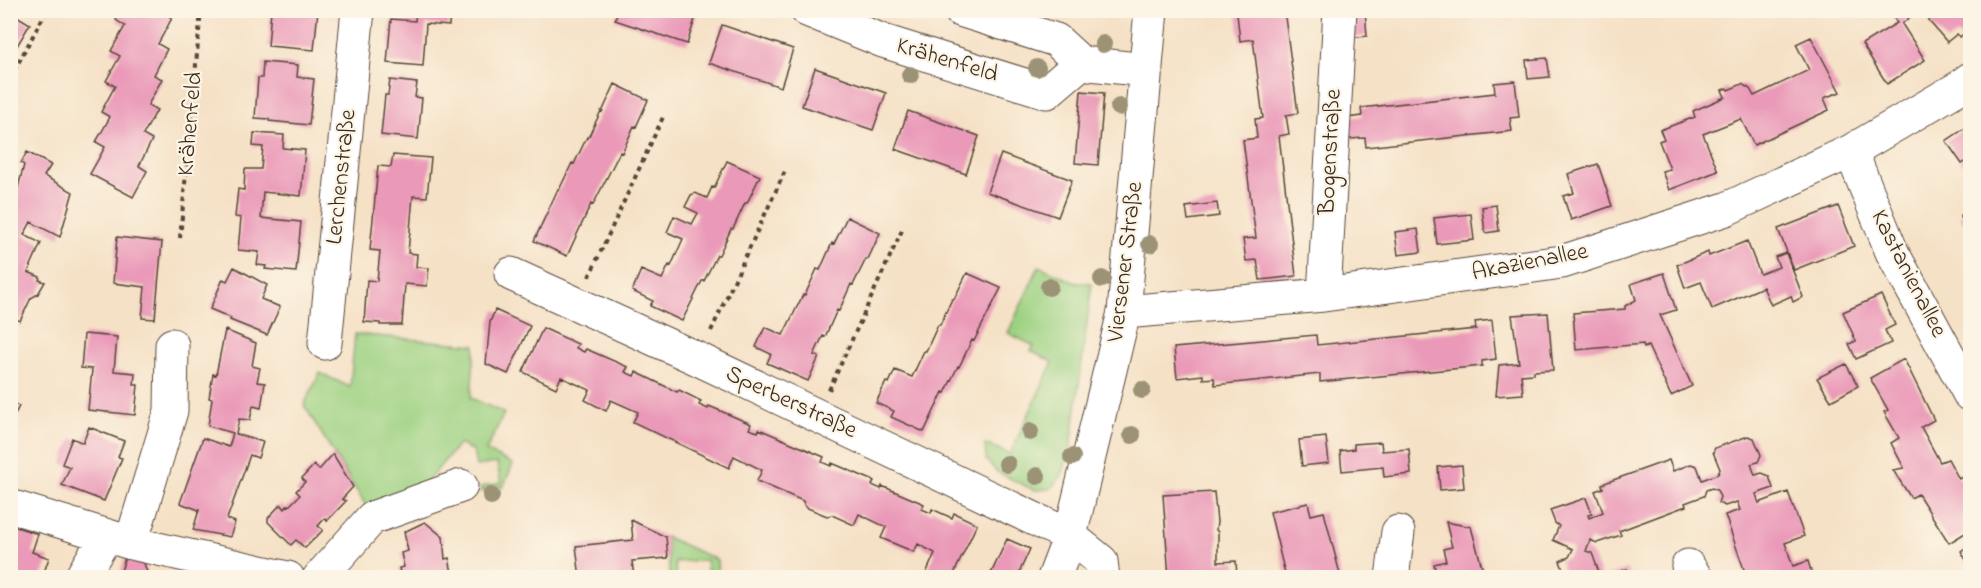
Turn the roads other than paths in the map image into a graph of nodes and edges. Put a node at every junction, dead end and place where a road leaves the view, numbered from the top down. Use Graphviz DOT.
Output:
graph roads {
  1 [pos="358,10"];
  2 [pos="807,10"];
  3 [pos="960,10"];
  4 [pos="1151,10"];
  5 [pos="1340,10"];
  6 [pos="1081,63"];
  7 [pos="1146,70"];
  8 [pos="1971,79"];
  9 [pos="1851,151"];
  10 [pos="511,274"];
  11 [pos="1324,294"];
  12 [pos="1124,312"];
  13 [pos="325,343"];
  14 [pos="172,345"];
  15 [pos="1971,395"];
  16 [pos="461,486"];
  17 [pos="10,506"];
  18 [pos="1398,532"];
  19 [pos="1070,536"];
  20 [pos="119,539"];
  21 [pos="81,578"];
  22 [pos="288,578"];
  23 [pos="319,578"];
  24 [pos="1054,578"];
  25 [pos="1103,578"];
  26 [pos="1392,578"];
  1 -- 13 [label="street, Lerchenstraße"];
  2 -- 6 [label="street, Krähenfeld"];
  3 -- 6 [label="street"];
  4 -- 7 [label="street, Viersener Straße"];
  5 -- 11 [label="street, Bogenstraße"];
  6 -- 7 [label="street"];
  7 -- 12 [label="street, Viersener Straße"];
  8 -- 9 [label="street, Akazienallee"];
  9 -- 11 [label="street, Akazienallee"];
  9 -- 15 [label="street, Kastanienallee"];
  10 -- 19 [label="street, Sperberstraße"];
  11 -- 12 [label="street, Akazienallee"];
  12 -- 19 [label="street, Viersener Straße"];
  14 -- 20 [label="street"];
  16 -- 23 [label="street"];
  17 -- 20 [label="street"];
  18 -- 26 [label="street"];
  19 -- 24 [label="street, Viersener Straße"];
  19 -- 25 [label="street"];
  20 -- 21 [label="street"];
  20 -- 22 [label="street"];
}
